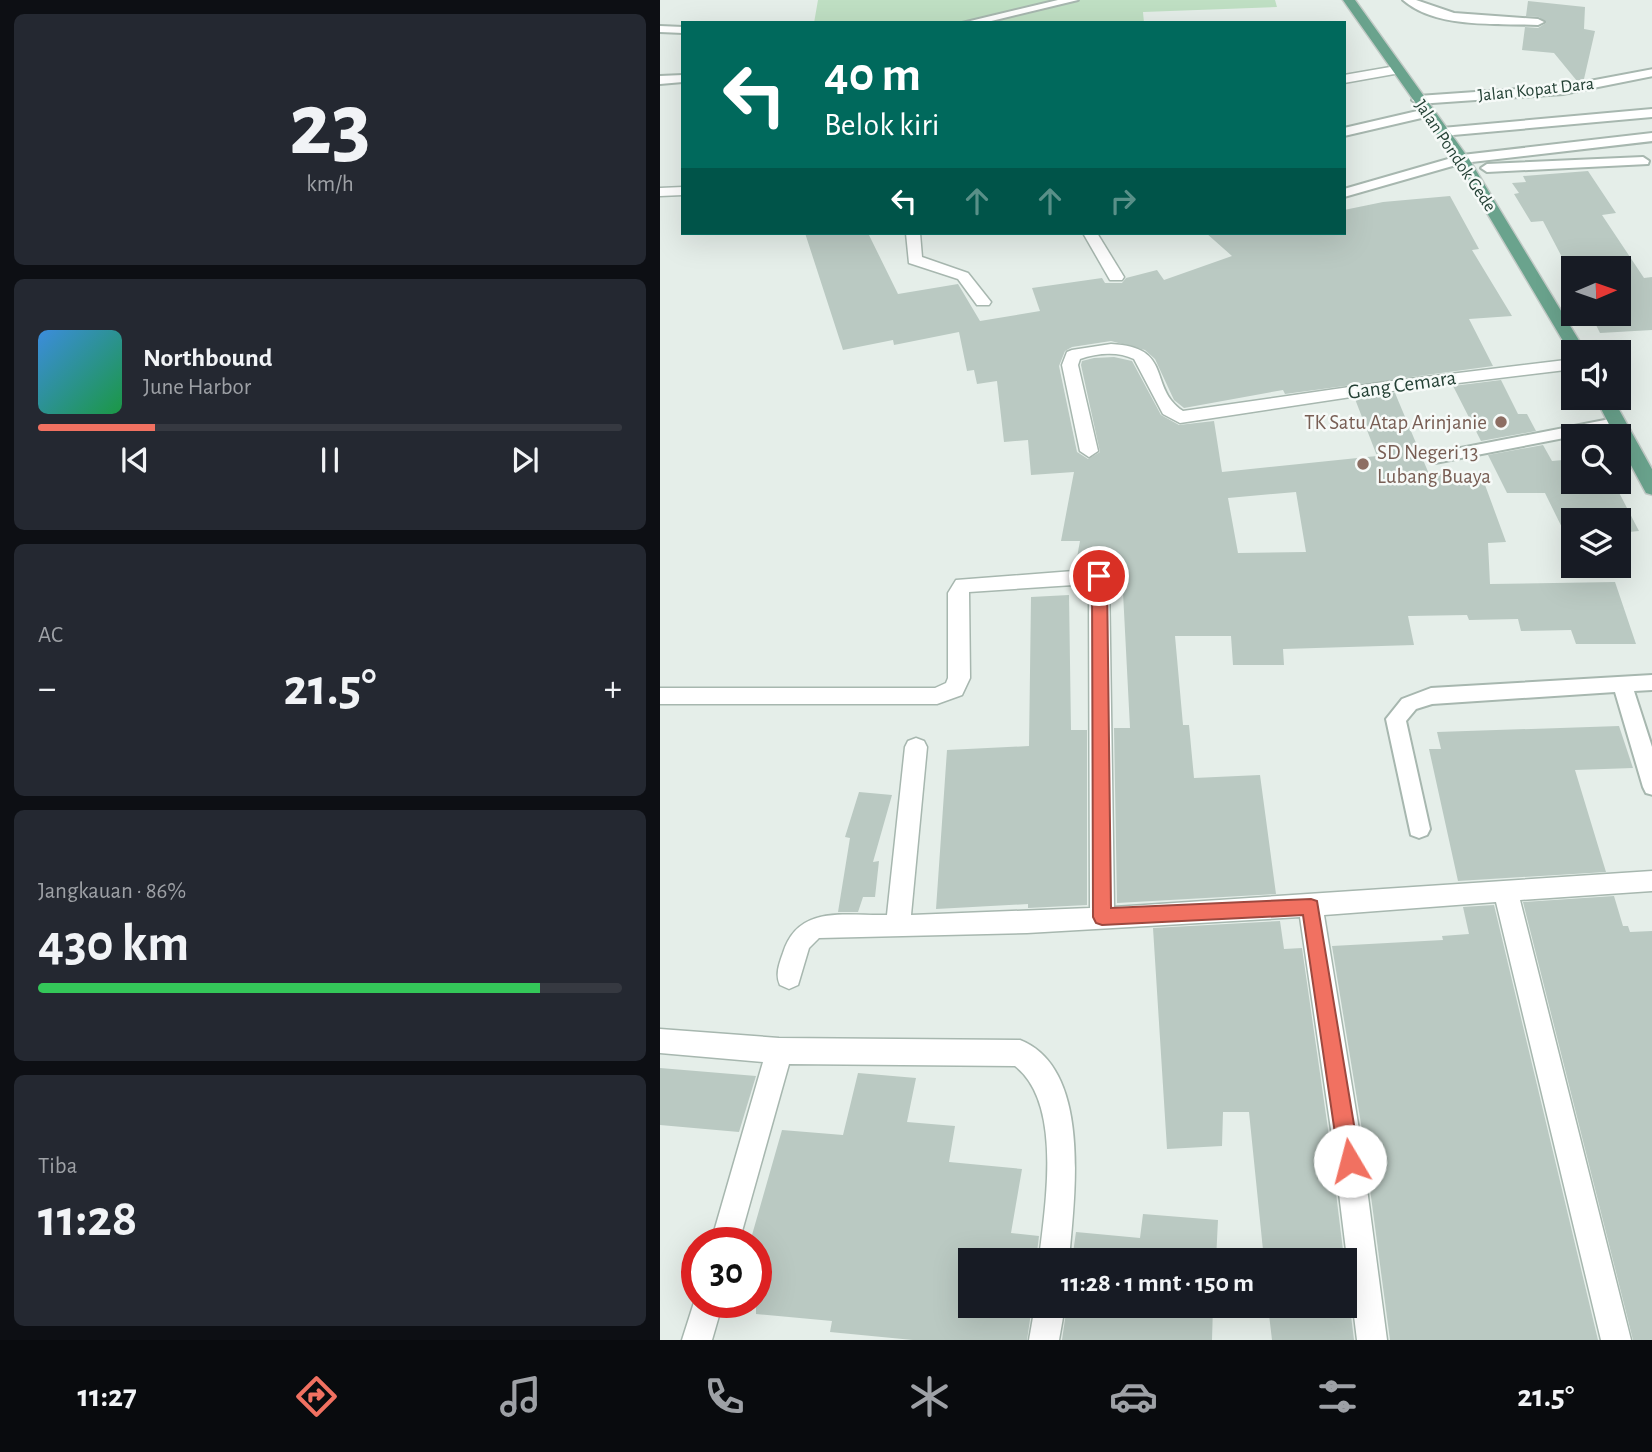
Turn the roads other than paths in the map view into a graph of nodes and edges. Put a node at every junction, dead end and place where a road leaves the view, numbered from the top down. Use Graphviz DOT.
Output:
graph roads {
  1 [pos="1073,0"];
  2 [pos="1349,0"];
  3 [pos="1408,0"];
  4 [pos="976,21"];
  5 [pos="1538,22"];
  6 [pos="660,29"];
  7 [pos="681,30"];
  8 [pos="1396,69"];
  9 [pos="1652,72"];
  10 [pos="681,78"];
  11 [pos="1346,79"];
  12 [pos="660,80"];
  13 [pos="1418,100"];
  14 [pos="1426,113"];
  15 [pos="1652,113"];
  16 [pos="1346,132"];
  17 [pos="1442,132"];
  18 [pos="1652,137"];
  19 [pos="1643,161"];
  20 [pos="1465,164"];
  21 [pos="681,191"];
  22 [pos="660,192"];
  23 [pos="1346,193"];
  24 [pos="913,235"];
  25 [pos="1091,235"];
  26 [pos="1116,277"];
  27 [pos="983,302"];
  28 [pos="1571,340"];
  29 [pos="1561,366"];
  30 [pos="1609,410"];
  31 [pos="1615,423"];
  32 [pos="1089,451"];
  33 [pos="1435,458"];
  34 [pos="1652,489"];
  35 [pos="1652,682"];
  36 [pos="1622,683"];
  37 [pos="660,696"];
  38 [pos="916,747"];
  39 [pos="1652,787"];
  40 [pos="1419,829"];
  41 [pos="1652,881"];
  42 [pos="1505,890"];
  43 [pos="1311,907"];
  44 [pos="1102,917"];
  45 [pos="898,927"];
  46 [pos="789,977"];
  47 [pos="660,1041"];
  48 [pos="779,1051"];
  49 [pos="729,1227"];
  50 [pos="1055,1248"];
  51 [pos="703,1318"];
  52 [pos="1048,1318"];
  53 [pos="697,1340"];
  54 [pos="1044,1340"];
  55 [pos="1372,1340"];
  56 [pos="1616,1340"];
  1 -- 4 [label="lane"];
  2 -- 8 [label="main road, Jalan Pondok Gede"];
  3 -- 5 [label="lane"];
  6 -- 7 [label="lane"];
  8 -- 11 [label="street"];
  8 -- 13 [label="main road, Jalan Pondok Gede"];
  9 -- 13 [label="lane, Jalan Kopat Dara"];
  10 -- 12 [label="lane"];
  13 -- 14 [label="main road, Jalan Pondok Gede"];
  14 -- 16 [label="lane"];
  14 -- 17 [label="main road, Jalan Pondok Gede"];
  15 -- 17 [label="lane"];
  17 -- 20 [label="main road, Jalan Pondok Gede"];
  18 -- 20 [label="lane"];
  19 -- 20 [label="lane"];
  20 -- 23 [label="lane"];
  20 -- 28 [label="main road, Jalan Pondok Gede"];
  21 -- 22 [label="street"];
  24 -- 27 [label="street"];
  25 -- 26 [label="street"];
  29 -- 32 [label="street, Gang Cemara"];
  30 -- 31 [label="main road"];
  31 -- 33 [label="lane"];
  31 -- 34 [label="main road"];
  35 -- 36 [label="lane"];
  36 -- 39 [label="lane"];
  36 -- 40 [label="lane"];
  37 -- 44 [label="street"];
  38 -- 45 [label="street"];
  41 -- 42 [label="street"];
  42 -- 43 [label="street"];
  42 -- 56 [label="street"];
  43 -- 44 [label="street"];
  43 -- 55 [label="street"];
  44 -- 45 [label="street"];
  45 -- 46 [label="street"];
  47 -- 48 [label="street"];
  48 -- 49 [label="street"];
  48 -- 50 [label="street"];
  51 -- 53 [label="street"];
  52 -- 54 [label="street"];
}
